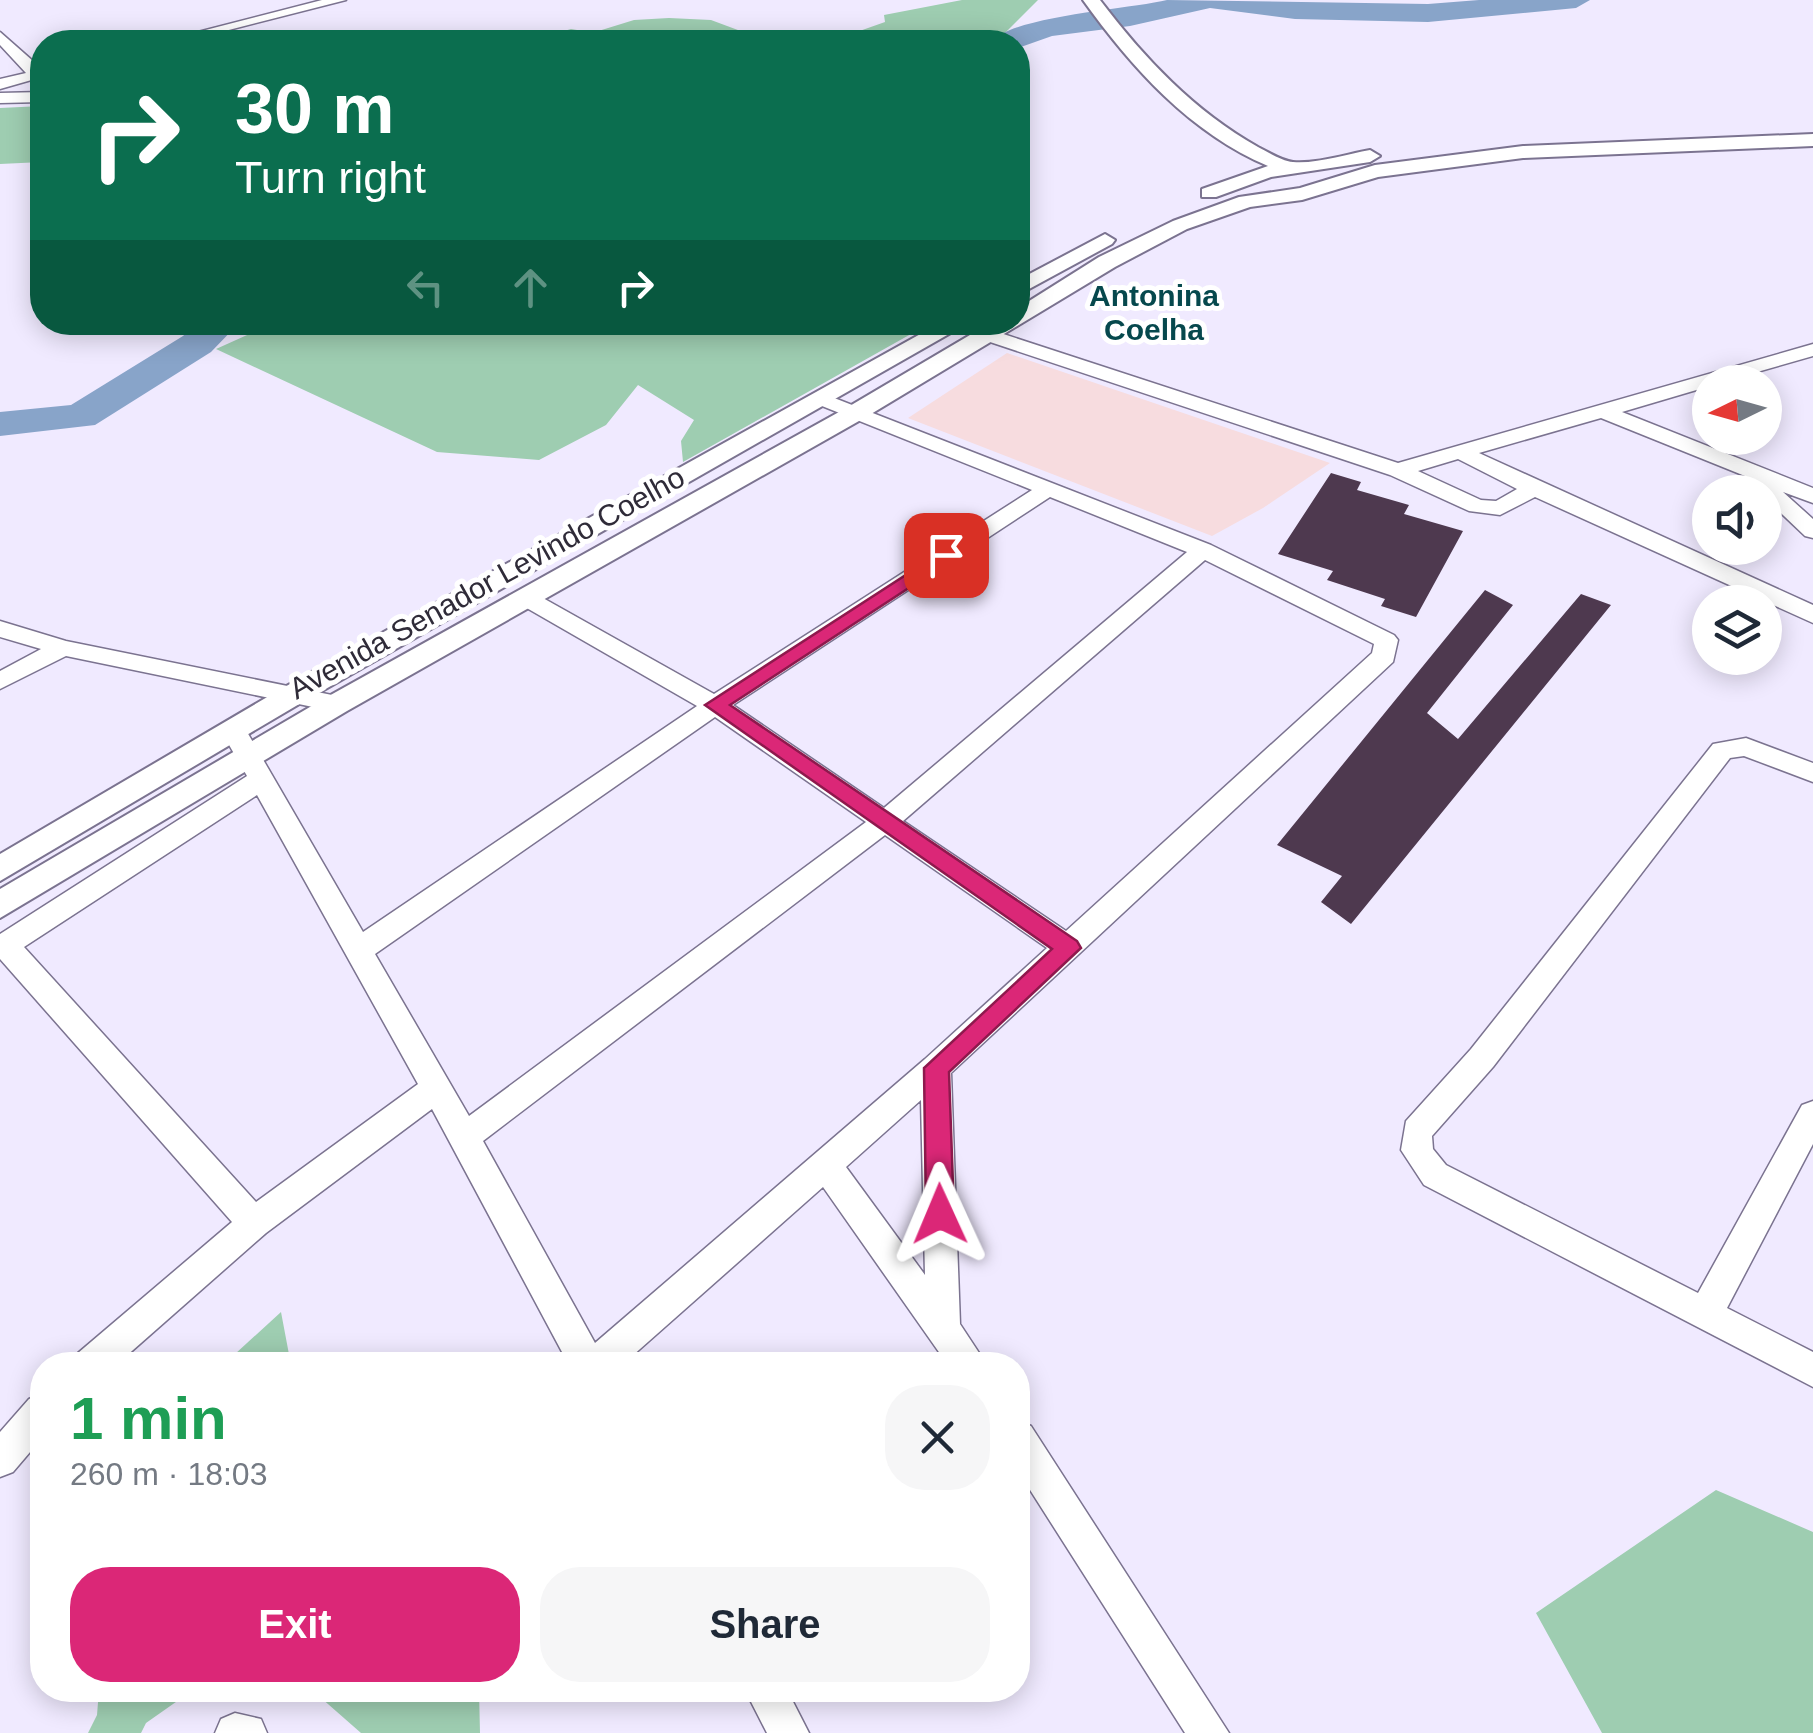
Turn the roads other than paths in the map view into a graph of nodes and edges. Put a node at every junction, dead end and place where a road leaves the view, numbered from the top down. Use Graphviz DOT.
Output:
graph roads {
  1 [pos="290,0"];
  2 [pos="339,0"];
  3 [pos="1089,4"];
  4 [pos="310,7"];
  5 [pos="215,30"];
  6 [pos="1110,35"];
  7 [pos="0,36"];
  8 [pos="30,65"];
  9 [pos="30,76"];
  10 [pos="0,84"];
  11 [pos="30,97"];
  12 [pos="0,98"];
  13 [pos="1813,126"];
  14 [pos="1813,140"];
  15 [pos="1287,167"];
  16 [pos="1244,178"];
  17 [pos="1318,190"];
  18 [pos="1272,196"];
  19 [pos="1030,283"];
  20 [pos="1030,310"];
  21 [pos="936,335"];
  22 [pos="989,335"];
  23 [pos="1016,335"];
  24 [pos="1813,350"];
  25 [pos="824,400"];
  26 [pos="1600,410"];
  27 [pos="858,412"];
  28 [pos="1462,453"];
  29 [pos="1398,470"];
  30 [pos="1747,470"];
  31 [pos="1531,490"];
  32 [pos="1045,491"];
  33 [pos="1813,496"];
  34 [pos="1813,531"];
  35 [pos="1203,550"];
  36 [pos="526,598"];
  37 [pos="1813,615"];
  38 [pos="0,629"];
  39 [pos="64,648"];
  40 [pos="0,681"];
  41 [pos="291,696"];
  42 [pos="337,704"];
  43 [pos="716,705"];
  44 [pos="246,757"];
  45 [pos="1813,773"];
  46 [pos="887,820"];
  47 [pos="0,869"];
  48 [pos="0,905"];
  49 [pos="2,947"];
  50 [pos="1069,948"];
  51 [pos="357,951"];
  52 [pos="936,1068"];
  53 [pos="434,1090"];
  54 [pos="1813,1114"];
  55 [pos="464,1136"];
  56 [pos="825,1164"];
  57 [pos="254,1223"];
  58 [pos="1704,1316"];
  59 [pos="943,1324"];
  60 [pos="105,1352"];
  61 [pos="581,1352"];
  62 [pos="611,1352"];
  63 [pos="961,1352"];
  64 [pos="1813,1370"];
  65 [pos="30,1424"];
  66 [pos="1030,1457"];
  67 [pos="0,1458"];
  68 [pos="771,1702"];
  69 [pos="235,1733"];
  70 [pos="247,1733"];
  71 [pos="788,1733"];
  72 [pos="1209,1733"];
  1 -- 4 [label="street"];
  2 -- 4 [label="street"];
  3 -- 6 [label="street"];
  4 -- 5 [label="street"];
  6 -- 15 [label="street"];
  6 -- 16 [label="street"];
  7 -- 8 [label="street"];
  9 -- 10 [label="street"];
  11 -- 12 [label="street"];
  13 -- 15 [label="street"];
  14 -- 17 [label="street"];
  15 -- 16 [label="street"];
  15 -- 17 [label="street"];
  16 -- 18 [label="street"];
  16 -- 19 [label="street"];
  17 -- 18 [label="street"];
  18 -- 20 [label="street"];
  21 -- 25 [label="street"];
  22 -- 27 [label="street, Avenida Senador Levindo Coelho"];
  23 -- 29 [label="street"];
  24 -- 26 [label="street"];
  25 -- 27 [label="street"];
  25 -- 41 [label="street"];
  26 -- 28 [label="street"];
  26 -- 30 [label="street"];
  27 -- 32 [label="street"];
  27 -- 36 [label="street, Avenida Senador Levindo Coelho"];
  28 -- 29 [label="street"];
  28 -- 31 [label="street"];
  29 -- 31 [label="street"];
  30 -- 33 [label="street"];
  30 -- 34 [label="street"];
  31 -- 37 [label="street"];
  32 -- 35 [label="street"];
  32 -- 43 [label="street"];
  35 -- 46 [label="street"];
  35 -- 50 [label="street"];
  36 -- 42 [label="street, Avenida Senador Levindo Coelho"];
  36 -- 43 [label="street"];
  38 -- 39 [label="street"];
  39 -- 40 [label="street"];
  39 -- 41 [label="street"];
  41 -- 42 [label="street"];
  41 -- 44 [label="street"];
  42 -- 44 [label="street, Avenida Senador Levindo Coelho"];
  43 -- 46 [label="street"];
  43 -- 51 [label="street"];
  44 -- 47 [label="street"];
  44 -- 48 [label="street, Avenida Senador Levindo Coelho"];
  44 -- 49 [label="street"];
  44 -- 51 [label="street"];
  45 -- 58 [label="street"];
  46 -- 50 [label="street"];
  46 -- 55 [label="street"];
  49 -- 57 [label="street"];
  50 -- 52 [label="street"];
  51 -- 53 [label="street"];
  52 -- 56 [label="street"];
  52 -- 59 [label="street"];
  53 -- 55 [label="street"];
  53 -- 57 [label="street"];
  54 -- 58 [label="street"];
  55 -- 61 [label="street"];
  56 -- 59 [label="street"];
  56 -- 62 [label="street"];
  57 -- 60 [label="street"];
  58 -- 64 [label="street"];
  59 -- 63 [label="street"];
  65 -- 67 [label="street"];
  66 -- 72 [label="street"];
  68 -- 71 [label="street"];
  69 -- 70 [label="street"];
}
